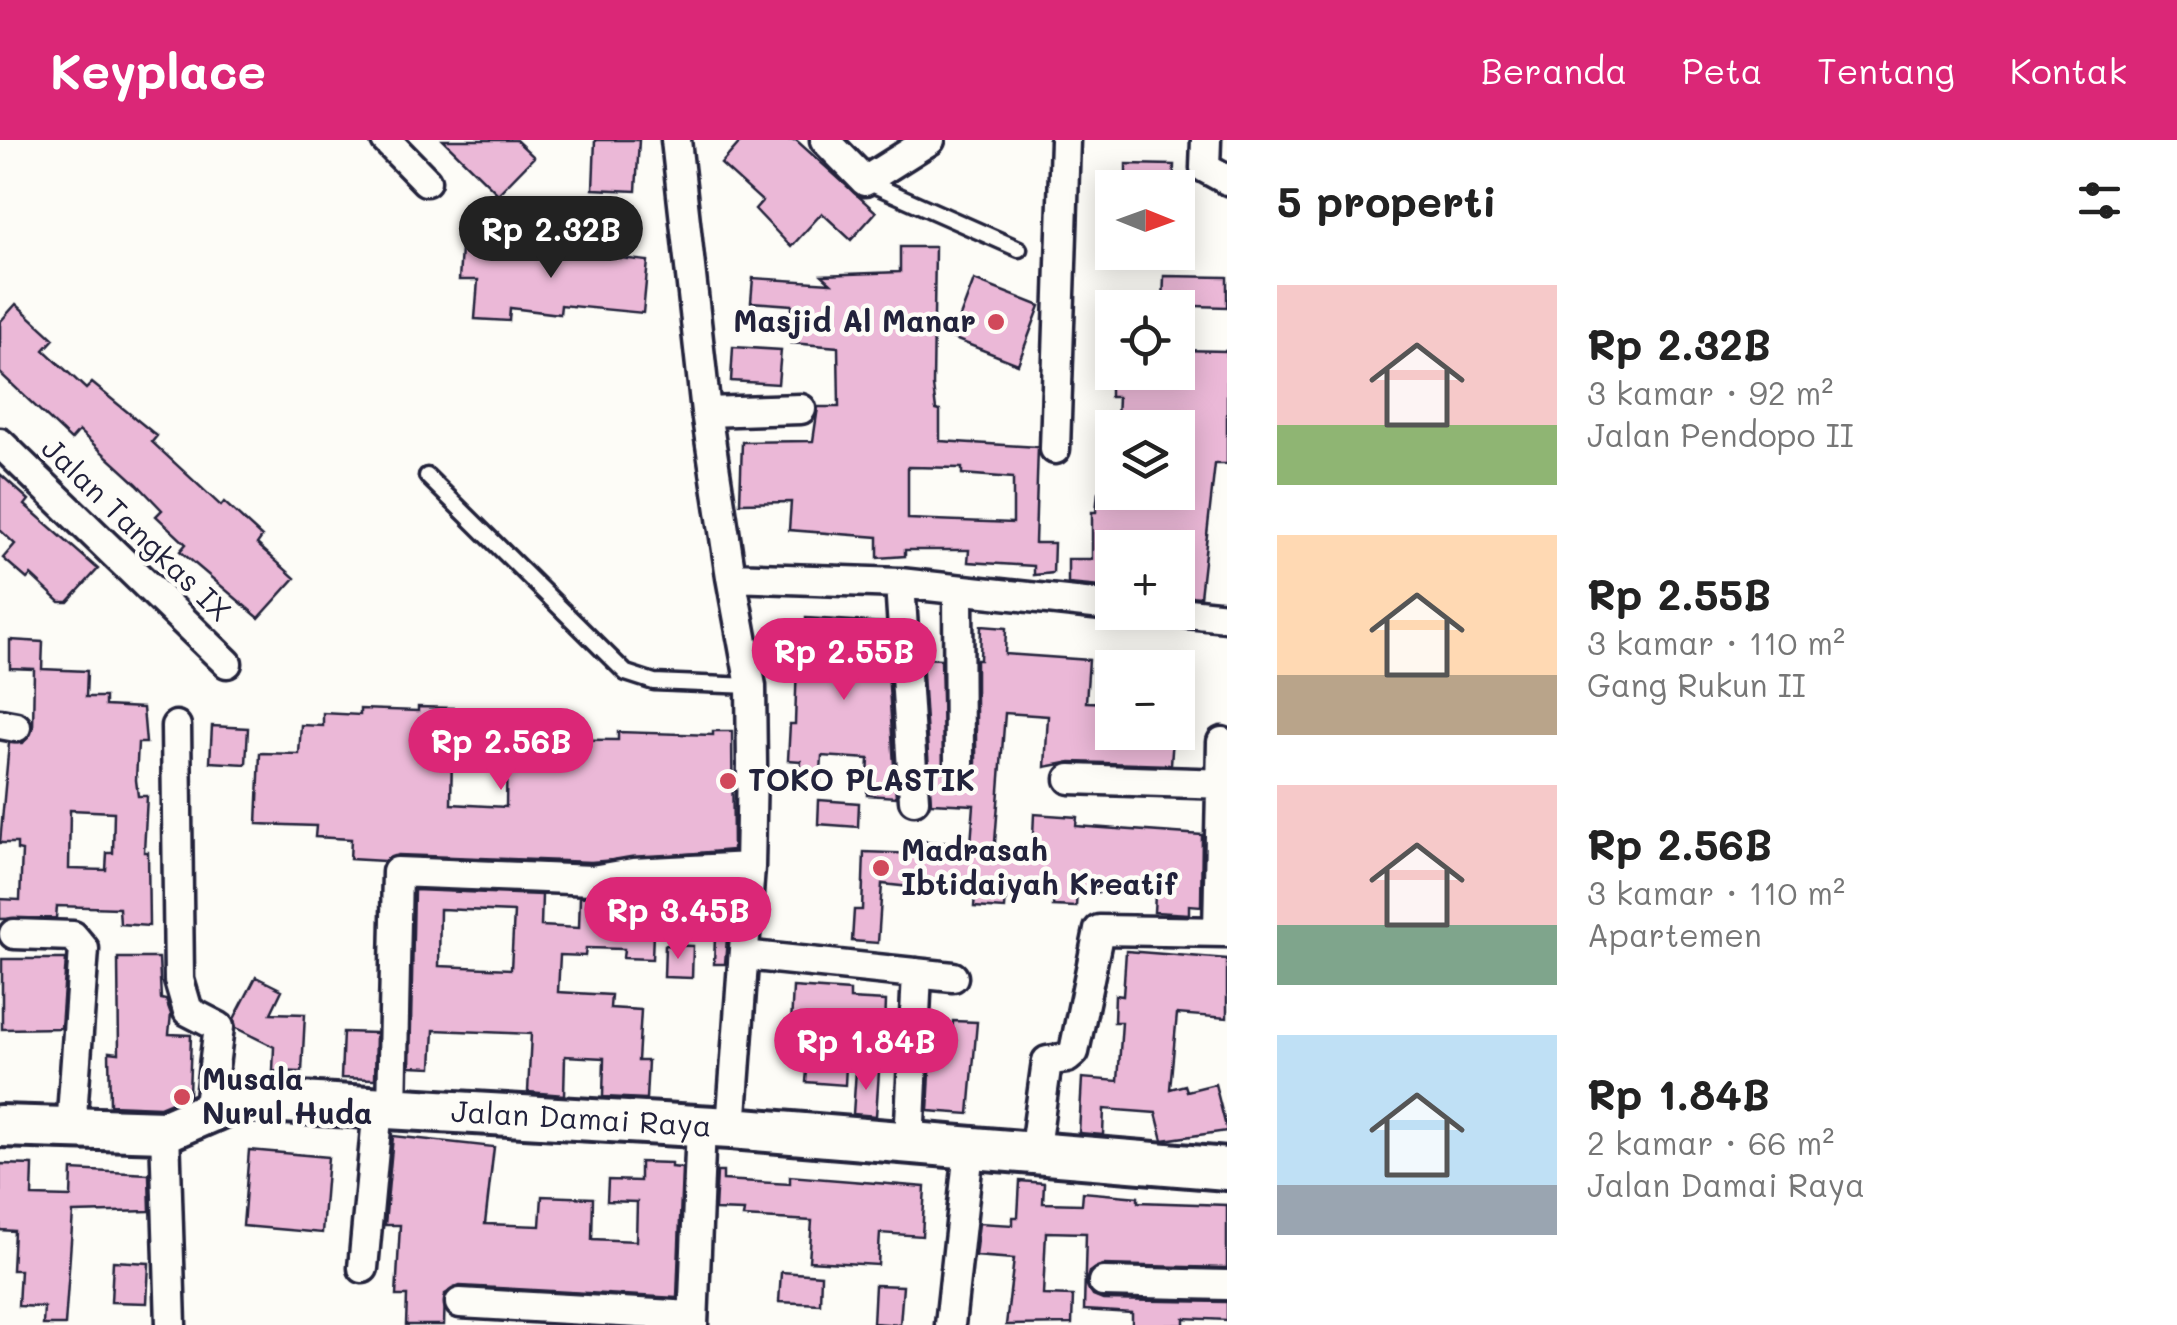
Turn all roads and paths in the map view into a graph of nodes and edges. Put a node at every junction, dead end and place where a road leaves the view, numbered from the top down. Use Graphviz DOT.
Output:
graph roads {
  1 [pos="386,140"];
  2 [pos="676,140"];
  3 [pos="826,140"];
  4 [pos="930,140"];
  5 [pos="1065,140"];
  6 [pos="1206,140"];
  7 [pos="1227,180"];
  8 [pos="865,181"];
  9 [pos="426,182"];
  10 [pos="1020,249"];
  11 [pos="801,410"];
  12 [pos="706,412"];
  13 [pos="0,443"];
  14 [pos="1055,449"];
  15 [pos="427,476"];
  16 [pos="731,577"];
  17 [pos="900,583"];
  18 [pos="958,592"];
  19 [pos="1095,604"];
  20 [pos="1195,612"];
  21 [pos="1226,612"];
  22 [pos="227,664"];
  23 [pos="751,686"];
  24 [pos="176,726"];
  25 [pos="1222,742"];
  26 [pos="959,763"];
  27 [pos="1070,780"];
  28 [pos="1224,783"];
  29 [pos="914,800"];
  30 [pos="750,867"];
  31 [pos="1222,932"];
  32 [pos="14,934"];
  33 [pos="744,955"];
  34 [pos="917,972"];
  35 [pos="954,976"];
  36 [pos="385,1108"];
  37 [pos="208,1113"];
  38 [pos="0,1126"];
  39 [pos="716,1127"];
  40 [pos="71,1129"];
  41 [pos="165,1132"];
  42 [pos="909,1144"];
  43 [pos="970,1150"];
  44 [pos="1034,1155"];
  45 [pos="1227,1169"];
  46 [pos="363,1268"];
  47 [pos="1102,1282"];
  48 [pos="1227,1284"];
  49 [pos="460,1303"];
  50 [pos="582,1317"];
  51 [pos="693,1321"];
  52 [pos="172,1325"];
  53 [pos="950,1325"];
  1 -- 9 [label="street"];
  2 -- 12 [label="street"];
  3 -- 8 [label="street"];
  4 -- 8 [label="street"];
  5 -- 14 [label="street"];
  6 -- 7 [label="street"];
  8 -- 10 [label="lane"];
  11 -- 12 [label="street"];
  12 -- 16 [label="street"];
  13 -- 22 [label="street, Jalan Tangkas IX"];
  15 -- 23 [label="lane"];
  16 -- 17 [label="street"];
  16 -- 23 [label="street"];
  17 -- 18 [label="street"];
  17 -- 29 [label="street"];
  18 -- 19 [label="street"];
  18 -- 26 [label="street"];
  20 -- 21 [label="street"];
  23 -- 30 [label="street"];
  24 -- 37 [label="street"];
  25 -- 28 [label="street"];
  27 -- 28 [label="street"];
  28 -- 31 [label="street"];
  30 -- 33 [label="street"];
  30 -- 36 [label="street"];
  31 -- 44 [label="street"];
  32 -- 40 [label="street"];
  33 -- 34 [label="street"];
  33 -- 39 [label="street"];
  34 -- 35 [label="street"];
  34 -- 42 [label="street"];
  36 -- 37 [label="street, Jalan Damai Raya"];
  36 -- 39 [label="street, Jalan Damai Raya"];
  36 -- 46 [label="street"];
  37 -- 41 [label="street, Jalan Damai Raya"];
  38 -- 40 [label="street, Jalan Damai Raya"];
  39 -- 42 [label="street, Jalan Damai Raya"];
  39 -- 51 [label="street"];
  40 -- 41 [label="street, Jalan Damai Raya"];
  41 -- 52 [label="street"];
  42 -- 43 [label="street, Jalan Damai Raya"];
  43 -- 44 [label="street, Jalan Damai Raya"];
  43 -- 53 [label="street"];
  44 -- 45 [label="street, Jalan Damai Raya"];
  47 -- 48 [label="street"];
  49 -- 50 [label="street"];
  50 -- 51 [label="street"];
}
